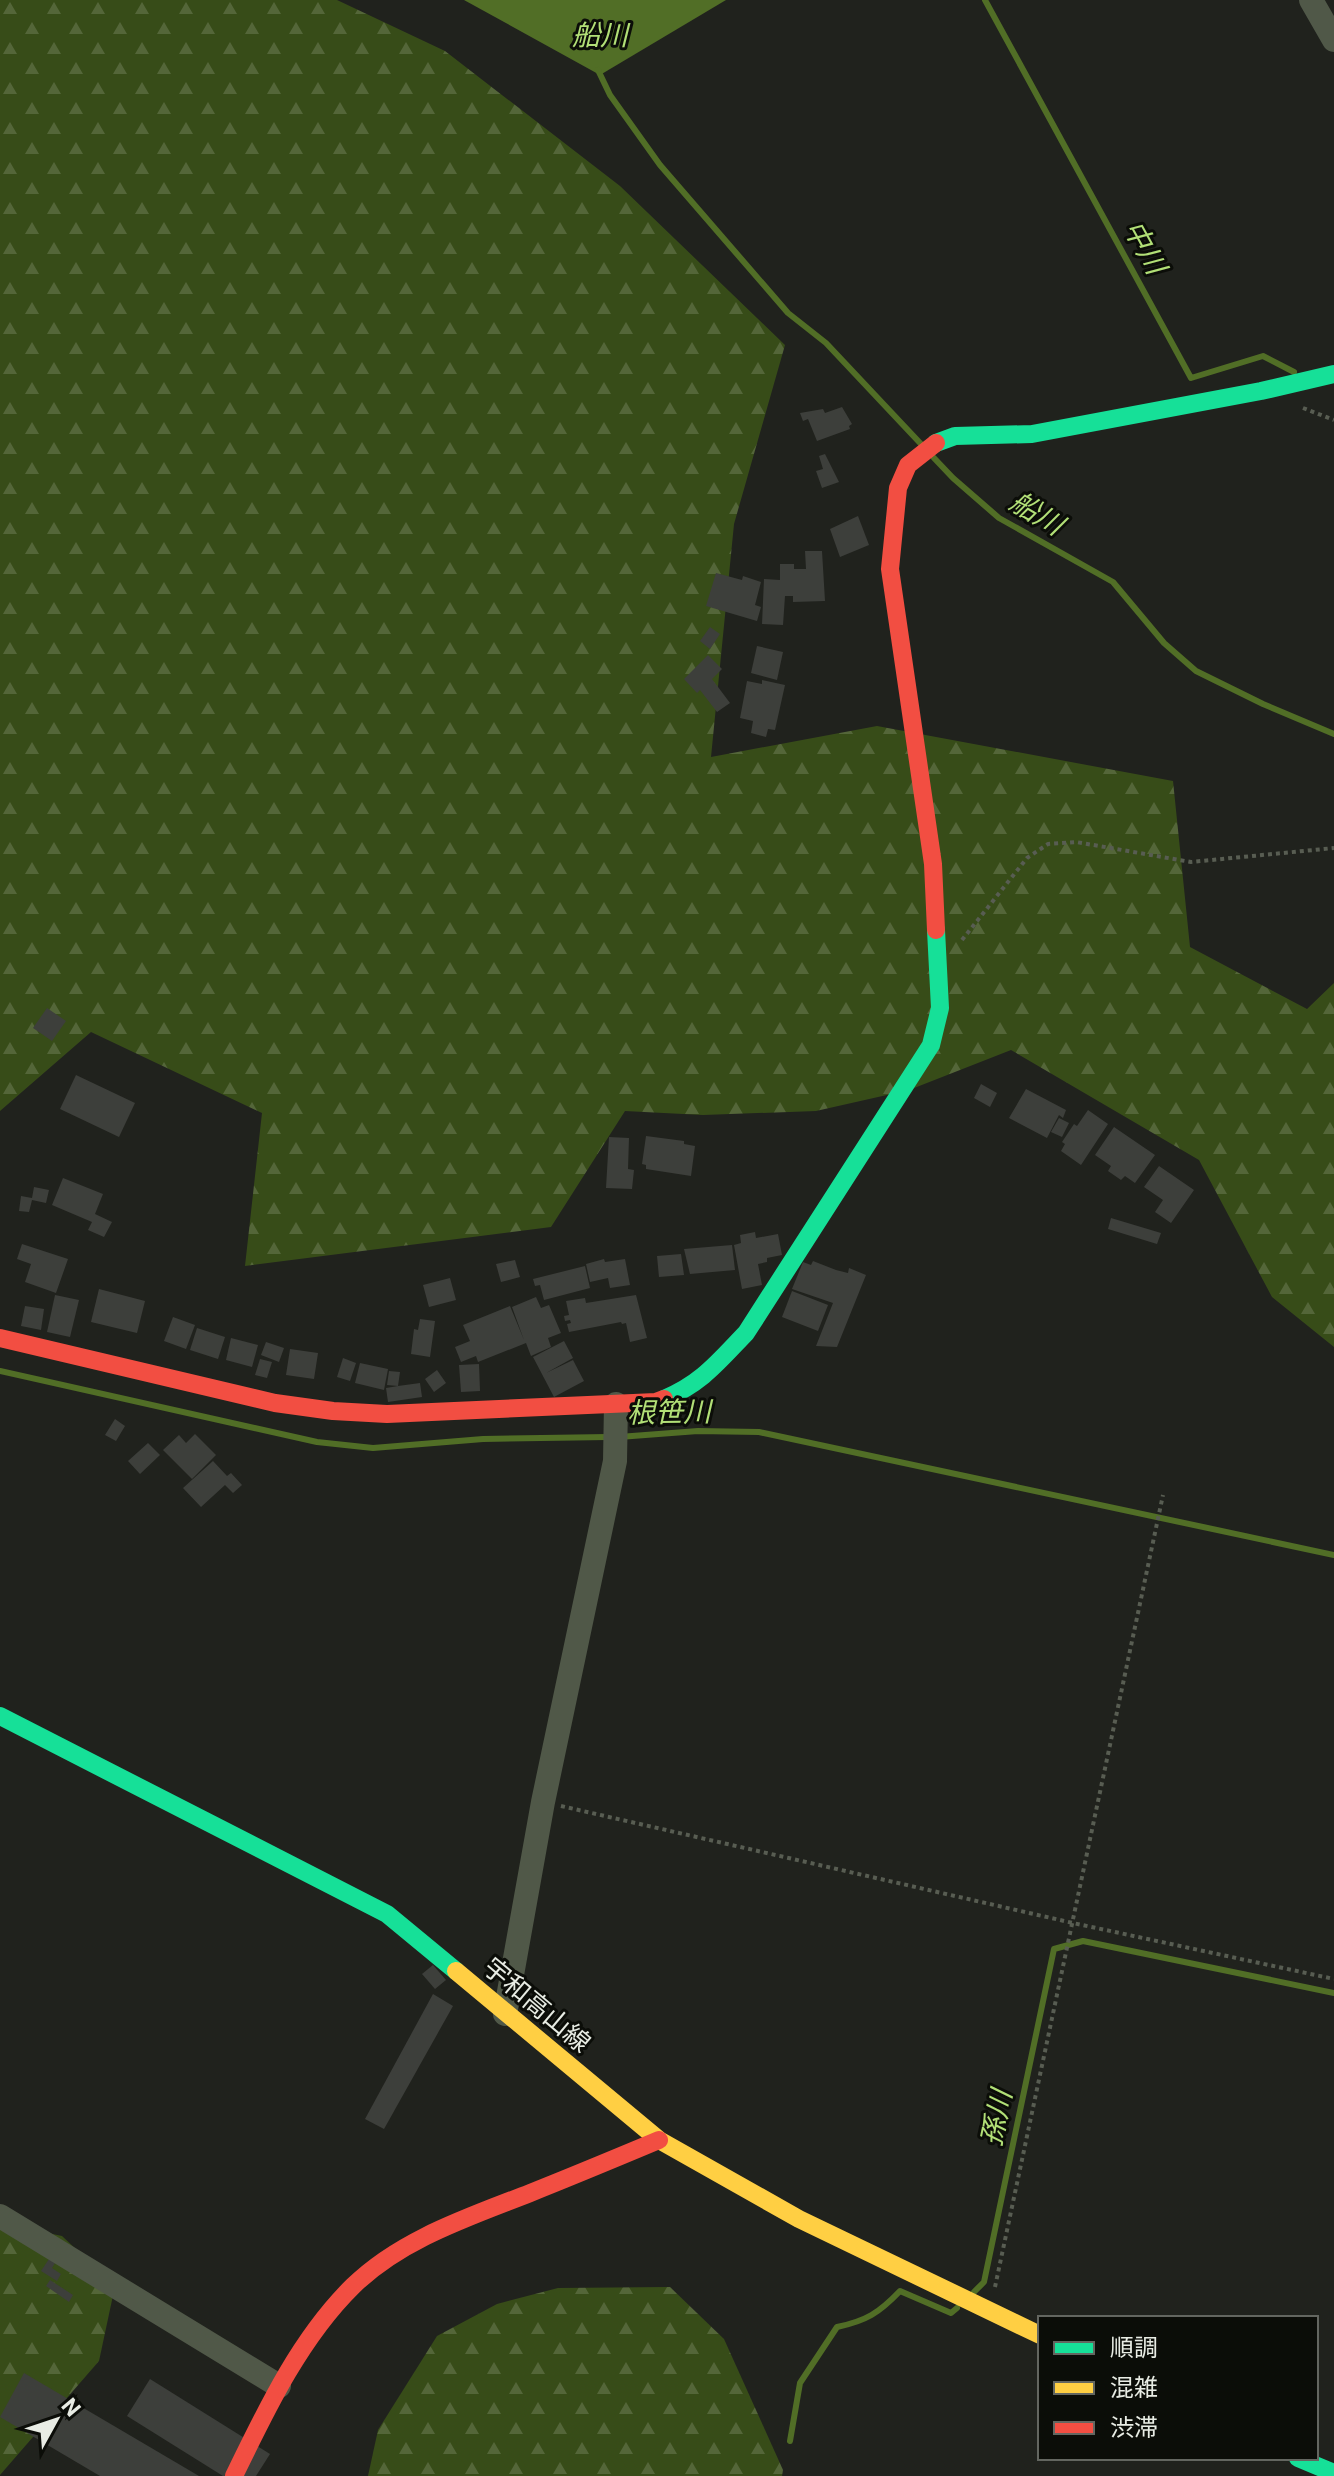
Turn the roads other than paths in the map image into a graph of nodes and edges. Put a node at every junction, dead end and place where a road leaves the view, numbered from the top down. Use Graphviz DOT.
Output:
graph roads {
  1 [pos="1311,0"];
  2 [pos="1334,40"];
  3 [pos="1334,374"];
  4 [pos="0,1338"];
  5 [pos="616,1410"];
  6 [pos="0,1716"];
  7 [pos="505,2014"];
  8 [pos="659,2140"];
  9 [pos="0,2216"];
  10 [pos="1038,2334"];
  11 [pos="279,2386"];
  12 [pos="1303,2460"];
  13 [pos="1334,2473"];
  14 [pos="234,2476"];
  1 -- 2 [label="street"];
  3 -- 5 [label="street"];
  4 -- 5 [label="street"];
  5 -- 7 [label="street"];
  6 -- 7 [label="street, 宇和高山線"];
  7 -- 8 [label="street, 宇和高山線"];
  8 -- 10 [label="street, 宇和高山線"];
  8 -- 11 [label="street"];
  9 -- 11 [label="street"];
  11 -- 14 [label="street"];
  12 -- 13 [label="street"];
}
